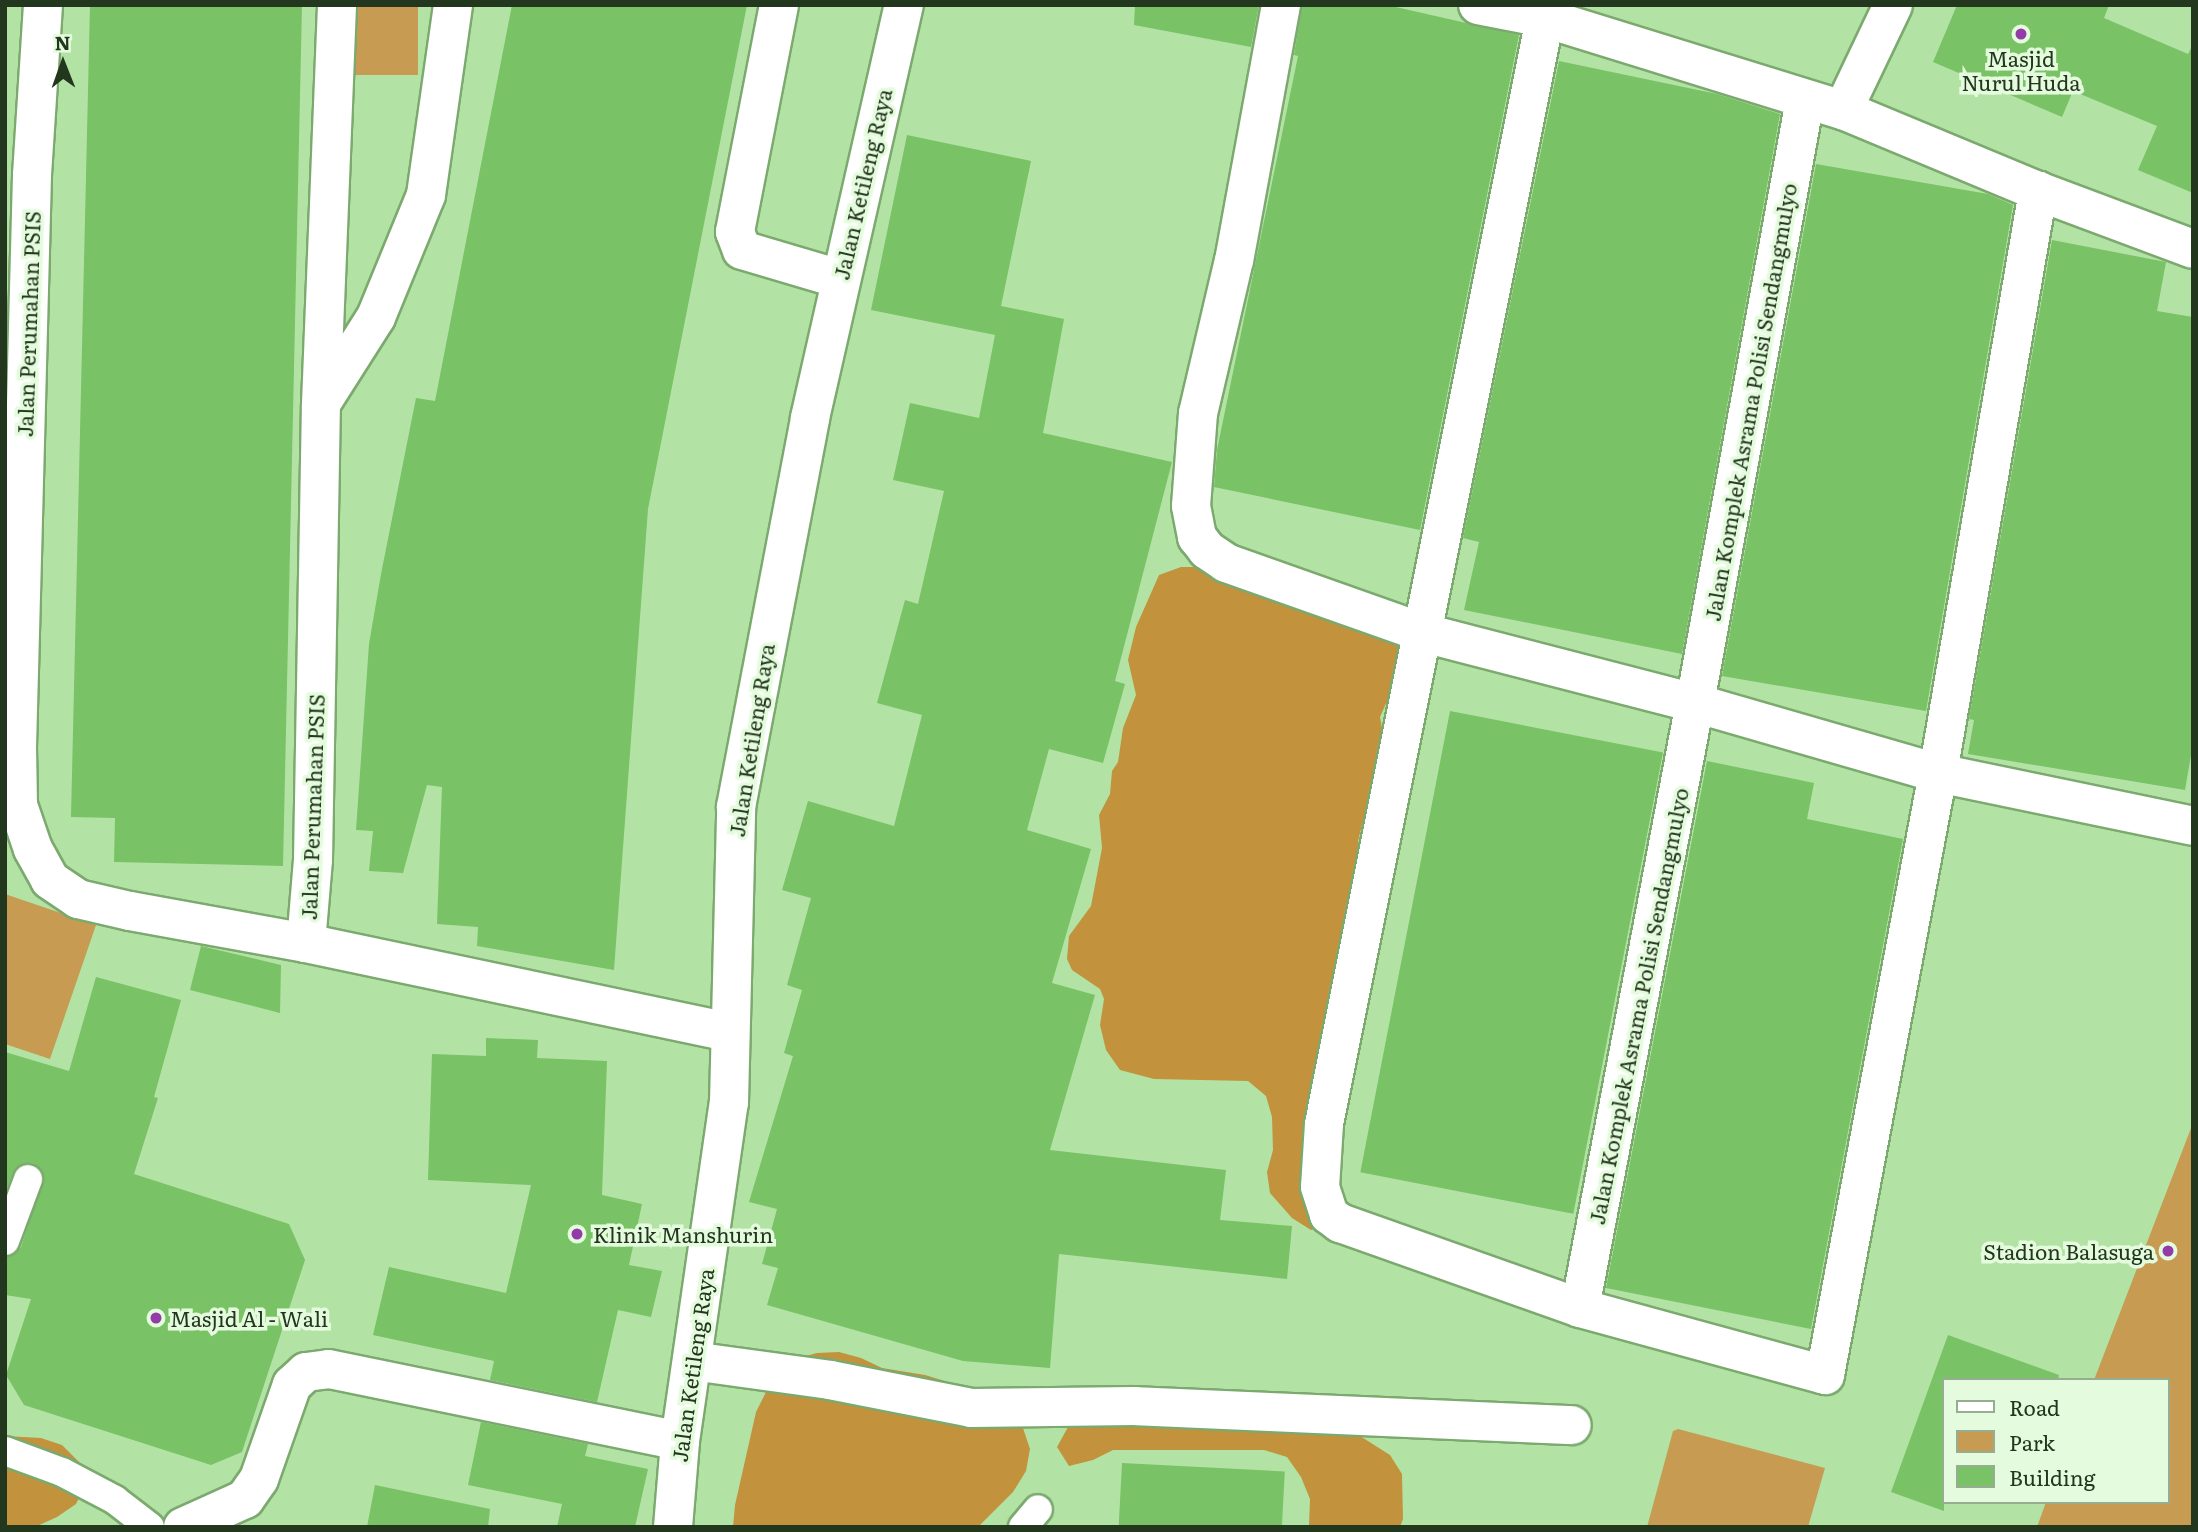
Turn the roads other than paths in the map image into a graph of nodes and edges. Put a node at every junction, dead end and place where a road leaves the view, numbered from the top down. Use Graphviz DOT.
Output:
graph roads {
  1 [pos="43,5"];
  2 [pos="337,5"];
  3 [pos="453,5"];
  4 [pos="779,5"];
  5 [pos="904,5"];
  6 [pos="1281,5"];
  7 [pos="1478,5"];
  8 [pos="1893,5"];
  9 [pos="1545,18"];
  10 [pos="1805,100"];
  11 [pos="1843,110"];
  12 [pos="2038,191"];
  13 [pos="2193,249"];
  14 [pos="840,279"];
  15 [pos="321,404"];
  16 [pos="1424,633"];
  17 [pos="1695,704"];
  18 [pos="1938,773"];
  19 [pos="2191,816"];
  20 [pos="306,943"];
  21 [pos="730,1032"];
  22 [pos="28,1179"];
  23 [pos="5,1241"];
  24 [pos="1580,1308"];
  25 [pos="692,1361"];
  26 [pos="1572,1425"];
  27 [pos="680,1441"];
  28 [pos="5,1451"];
  29 [pos="150,1527"];
  30 [pos="183,1527"];
  31 [pos="673,1527"];
  1 -- 20 [label="street, Jalan Perumahan PSIS"];
  2 -- 15 [label="street, Jalan Perumahan PSIS"];
  3 -- 15 [label="street"];
  4 -- 14 [label="street"];
  5 -- 14 [label="street, Jalan Ketileng Raya"];
  6 -- 16 [label="street"];
  7 -- 9 [label="street"];
  8 -- 11 [label="street"];
  9 -- 10 [label="street"];
  9 -- 16 [label="street"];
  10 -- 11 [label="street"];
  10 -- 17 [label="street, Jalan Komplek Asrama Polisi Sendangmulyo"];
  11 -- 12 [label="street"];
  12 -- 13 [label="street"];
  12 -- 18 [label="street"];
  14 -- 21 [label="street, Jalan Ketileng Raya"];
  15 -- 20 [label="street, Jalan Perumahan PSIS"];
  16 -- 17 [label="street"];
  16 -- 24 [label="street"];
  17 -- 18 [label="street"];
  17 -- 24 [label="street, Jalan Komplek Asrama Polisi Sendangmulyo"];
  18 -- 19 [label="street"];
  18 -- 24 [label="street"];
  20 -- 21 [label="street"];
  21 -- 25 [label="street, Jalan Ketileng Raya"];
  22 -- 23 [label="lane"];
  25 -- 26 [label="street"];
  25 -- 27 [label="street, Jalan Ketileng Raya"];
  27 -- 30 [label="street"];
  27 -- 31 [label="street, Jalan Ketileng Raya"];
  28 -- 29 [label="lane"];
}
